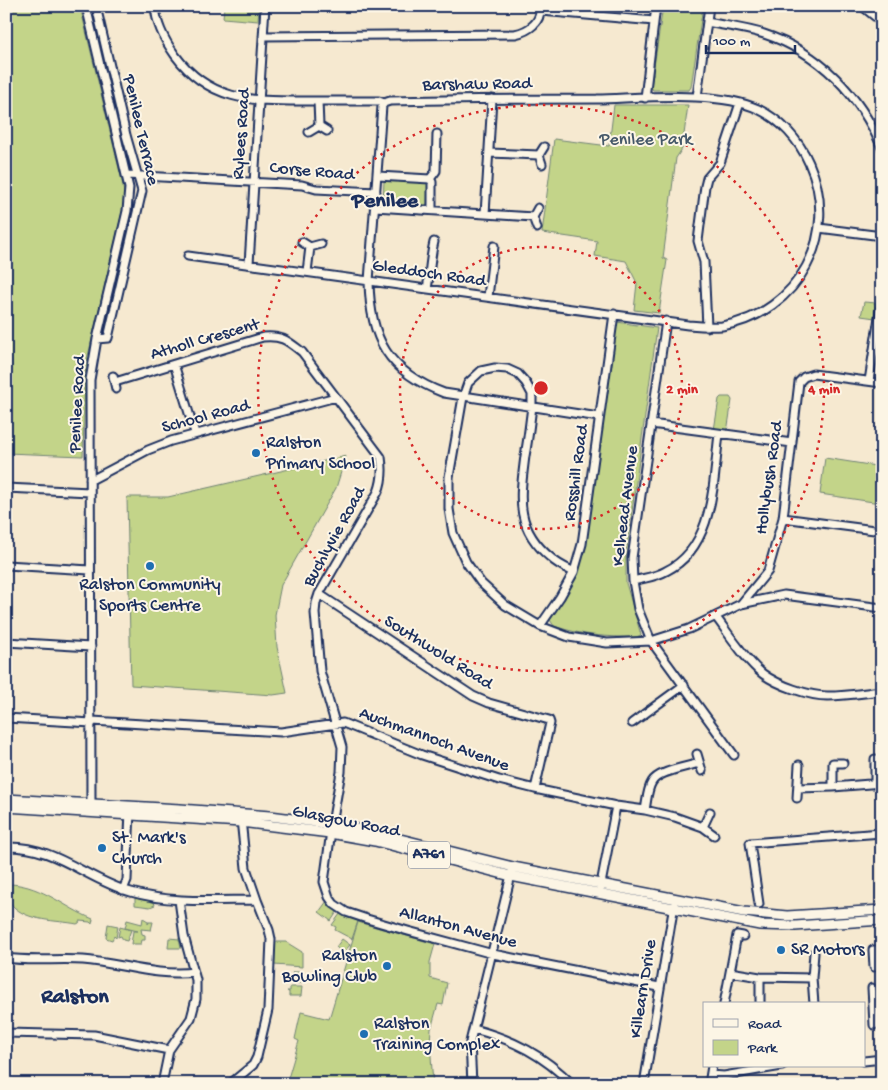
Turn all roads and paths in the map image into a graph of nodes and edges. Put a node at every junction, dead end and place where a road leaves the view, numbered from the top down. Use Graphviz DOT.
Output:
graph roads {
  1 [pos="86,6"];
  2 [pos="96,6"];
  3 [pos="155,6"];
  4 [pos="265,6"];
  5 [pos="656,6"];
  6 [pos="709,6"];
  7 [pos="862,6"];
  8 [pos="540,8"];
  9 [pos="654,21"];
  10 [pos="707,22"];
  11 [pos="882,22"];
  12 [pos="263,36"];
  13 [pos="645,98"];
  14 [pos="697,98"];
  15 [pos="492,100"];
  16 [pos="259,101"];
  17 [pos="318,101"];
  18 [pos="384,103"];
  19 [pos="740,103"];
  20 [pos="319,126"];
  21 [pos="327,131"];
  22 [pos="309,132"];
  23 [pos="437,134"];
  24 [pos="544,147"];
  25 [pos="882,148"];
  26 [pos="490,153"];
  27 [pos="538,155"];
  28 [pos="542,164"];
  29 [pos="127,175"];
  30 [pos="137,175"];
  31 [pos="378,176"];
  32 [pos="430,179"];
  33 [pos="254,182"];
  34 [pos="376,192"];
  35 [pos="375,206"];
  36 [pos="538,208"];
  37 [pos="432,210"];
  38 [pos="485,214"];
  39 [pos="533,217"];
  40 [pos="537,228"];
  41 [pos="819,228"];
  42 [pos="882,236"];
  43 [pos="302,242"];
  44 [pos="434,242"];
  45 [pos="321,244"];
  46 [pos="494,246"];
  47 [pos="310,247"];
  48 [pos="188,256"];
  49 [pos="249,264"];
  50 [pos="307,272"];
  51 [pos="369,281"];
  52 [pos="427,289"];
  53 [pos="488,297"];
  54 [pos="882,298"];
  55 [pos="881,311"];
  56 [pos="614,314"];
  57 [pos="666,321"];
  58 [pos="707,327"];
  59 [pos="97,339"];
  60 [pos="174,364"];
  61 [pos="870,381"];
  62 [pos="115,382"];
  63 [pos="882,383"];
  64 [pos="336,397"];
  65 [pos="463,397"];
  66 [pos="532,406"];
  67 [pos="599,417"];
  68 [pos="651,424"];
  69 [pos="195,433"];
  70 [pos="719,434"];
  71 [pos="792,443"];
  72 [pos="90,479"];
  73 [pos="6,488"];
  74 [pos="90,492"];
  75 [pos="783,518"];
  76 [pos="882,531"];
  77 [pos="6,565"];
  78 [pos="90,570"];
  79 [pos="574,572"];
  80 [pos="633,581"];
  81 [pos="319,594"];
  82 [pos="741,604"];
  83 [pos="882,608"];
  84 [pos="716,617"];
  85 [pos="540,626"];
  86 [pos="651,641"];
  87 [pos="6,642"];
  88 [pos="91,647"];
  89 [pos="684,685"];
  90 [pos="882,691"];
  91 [pos="6,718"];
  92 [pos="92,722"];
  93 [pos="336,723"];
  94 [pos="632,723"];
  95 [pos="697,754"];
  96 [pos="734,755"];
  97 [pos="882,760"];
  98 [pos="843,763"];
  99 [pos="799,764"];
  100 [pos="878,784"];
  101 [pos="833,787"];
  102 [pos="798,788"];
  103 [pos="535,789"];
  104 [pos="6,798"];
  105 [pos="797,798"];
  106 [pos="616,806"];
  107 [pos="6,807"];
  108 [pos="91,808"];
  109 [pos="130,810"];
  110 [pos="645,810"];
  111 [pos="710,812"];
  112 [pos="241,818"];
  113 [pos="703,827"];
  114 [pos="331,828"];
  115 [pos="882,833"];
  116 [pos="714,835"];
  117 [pos="6,847"];
  118 [pos="512,872"];
  119 [pos="600,889"];
  120 [pos="123,890"];
  121 [pos="179,900"];
  122 [pos="257,900"];
  123 [pos="674,904"];
  124 [pos="759,904"];
  125 [pos="882,910"];
  126 [pos="806,920"];
  127 [pos="882,920"];
  128 [pos="743,936"];
  129 [pos="882,950"];
  130 [pos="814,953"];
  131 [pos="492,954"];
  132 [pos="6,958"];
  133 [pos="874,967"];
  134 [pos="194,972"];
  135 [pos="730,972"];
  136 [pos="760,977"];
  137 [pos="812,978"];
  138 [pos="659,987"];
  139 [pos="872,988"];
  140 [pos="724,1002"];
  141 [pos="760,1002"];
  142 [pos="814,1002"];
  143 [pos="882,1005"];
  144 [pos="873,1006"];
  145 [pos="874,1026"];
  146 [pos="474,1029"];
  147 [pos="6,1033"];
  148 [pos="170,1050"];
  149 [pos="882,1060"];
  150 [pos="866,1061"];
  151 [pos="712,1068"];
  152 [pos="770,1068"];
  153 [pos="710,1075"];
  154 [pos="162,1084"];
  155 [pos="230,1084"];
  156 [pos="472,1084"];
  157 [pos="572,1084"];
  158 [pos="644,1084"];
  159 [pos="709,1084"];
  1 -- 29 [label="street, Penilee Road"];
  2 -- 30 [label="street, Penilee Terrace"];
  3 -- 16 [label="street, Barshaw Road"];
  4 -- 12 [label="street, Rylees Road"];
  5 -- 9 [label="street"];
  6 -- 10 [label="street"];
  7 -- 11 [label="street"];
  8 -- 9 [label="street"];
  8 -- 12 [label="street"];
  9 -- 13 [label="street"];
  10 -- 14 [label="street"];
  10 -- 25 [label="street"];
  12 -- 16 [label="street, Rylees Road"];
  13 -- 14 [label="street, Barshaw Road"];
  13 -- 15 [label="street, Barshaw Road"];
  14 -- 19 [label="street, Barshaw Road"];
  15 -- 18 [label="street, Barshaw Road"];
  15 -- 26 [label="street"];
  16 -- 17 [label="street, Barshaw Road"];
  16 -- 33 [label="street, Rylees Road"];
  17 -- 18 [label="street, Barshaw Road"];
  17 -- 20 [label="street"];
  18 -- 31 [label="street"];
  19 -- 41 [label="street, Barshaw Road"];
  19 -- 58 [label="street"];
  20 -- 21 [label="street"];
  20 -- 22 [label="street"];
  23 -- 32 [label="street"];
  24 -- 27 [label="street"];
  26 -- 27 [label="street"];
  26 -- 38 [label="street"];
  27 -- 28 [label="street"];
  29 -- 30 [label="street, Corse Road"];
  29 -- 59 [label="street, Penilee Road"];
  30 -- 33 [label="street, Corse Road"];
  30 -- 59 [label="street, Penilee Terrace"];
  31 -- 32 [label="street"];
  31 -- 34 [label="street"];
  32 -- 37 [label="street"];
  33 -- 34 [label="street, Corse Road"];
  33 -- 49 [label="street, Rylees Road"];
  34 -- 35 [label="street"];
  35 -- 37 [label="street"];
  35 -- 51 [label="street"];
  36 -- 39 [label="street"];
  37 -- 38 [label="street"];
  38 -- 39 [label="street"];
  39 -- 40 [label="street"];
  41 -- 42 [label="street"];
  41 -- 58 [label="street, Gleddoch Road"];
  43 -- 47 [label="street"];
  44 -- 52 [label="street"];
  45 -- 47 [label="street"];
  46 -- 53 [label="street"];
  47 -- 50 [label="street"];
  48 -- 49 [label="street, Gleddoch Road"];
  49 -- 50 [label="street, Gleddoch Road"];
  50 -- 51 [label="street, Gleddoch Road"];
  51 -- 52 [label="street, Gleddoch Road"];
  51 -- 65 [label="street"];
  52 -- 53 [label="street, Gleddoch Road"];
  53 -- 56 [label="street, Gleddoch Road"];
  54 -- 55 [label="street"];
  55 -- 61 [label="street"];
  56 -- 57 [label="street, Gleddoch Road"];
  56 -- 67 [label="street, Rosshill Road"];
  57 -- 58 [label="street, Gleddoch Road"];
  57 -- 68 [label="street, Kelhead Avenue"];
  59 -- 72 [label="street, Penilee Road"];
  60 -- 62 [label="street, Atholl Crescent"];
  60 -- 64 [label="street, Atholl Crescent"];
  60 -- 69 [label="street"];
  61 -- 63 [label="street"];
  61 -- 71 [label="street, Hollybush Road"];
  64 -- 69 [label="street, School Road"];
  64 -- 81 [label="street, Buchlyvie Road"];
  65 -- 66 [label="street"];
  65 -- 66 [label="street"];
  65 -- 85 [label="street, Hollybush Road"];
  66 -- 67 [label="street"];
  66 -- 79 [label="street"];
  67 -- 79 [label="street, Rosshill Road"];
  68 -- 70 [label="street"];
  68 -- 80 [label="street, Kelhead Avenue"];
  69 -- 72 [label="street, School Road"];
  70 -- 71 [label="street"];
  70 -- 80 [label="street"];
  71 -- 75 [label="street, Hollybush Road"];
  72 -- 74 [label="street, Penilee Road"];
  73 -- 74 [label="street"];
  74 -- 78 [label="street, Penilee Road"];
  75 -- 76 [label="street"];
  75 -- 82 [label="street, Hollybush Road"];
  77 -- 78 [label="street"];
  78 -- 88 [label="street, Penilee Road"];
  79 -- 85 [label="street, Rosshill Road"];
  80 -- 86 [label="street, Kelhead Avenue"];
  81 -- 93 [label="street, Buchlyvie Road"];
  81 -- 103 [label="street, Southwold Road"];
  82 -- 83 [label="street"];
  82 -- 84 [label="street, Hollybush Road"];
  84 -- 86 [label="street, Hollybush Road"];
  84 -- 90 [label="street"];
  85 -- 86 [label="street, Hollybush Road"];
  86 -- 89 [label="street, Kelhead Avenue"];
  87 -- 88 [label="street"];
  88 -- 92 [label="street, Penilee Road"];
  89 -- 94 [label="street"];
  89 -- 96 [label="street, Kelhead Avenue"];
  91 -- 92 [label="street, Auchmannoch Avenue"];
  92 -- 93 [label="street, Auchmannoch Avenue"];
  92 -- 108 [label="street, Penilee Road"];
  93 -- 103 [label="street, Auchmannoch Avenue"];
  93 -- 114 [label="street, Buchlyvie Road"];
  95 -- 110 [label="street"];
  97 -- 100 [label="street"];
  98 -- 101 [label="street"];
  99 -- 102 [label="street"];
  100 -- 101 [label="street"];
  101 -- 102 [label="street"];
  102 -- 105 [label="street"];
  103 -- 106 [label="street, Auchmannoch Avenue"];
  104 -- 108 [label="main road, Glasgow Road / A761"];
  106 -- 110 [label="street, Auchmannoch Avenue"];
  106 -- 119 [label="street"];
  107 -- 108 [label="main road, Glasgow Road / A761"];
  108 -- 109 [label="main road, Glasgow Road / A761"];
  109 -- 112 [label="main road, Glasgow Road / A761"];
  109 -- 120 [label="street"];
  110 -- 113 [label="street, Auchmannoch Avenue"];
  111 -- 113 [label="street"];
  112 -- 114 [label="main road, Glasgow Road / A761"];
  112 -- 122 [label="street"];
  113 -- 116 [label="street, Auchmannoch Avenue"];
  114 -- 118 [label="main road, Glasgow Road / A761"];
  114 -- 131 [label="street, Allanton Avenue"];
  115 -- 124 [label="street"];
  117 -- 120 [label="street"];
  118 -- 119 [label="main road, Glasgow Road / A761"];
  118 -- 131 [label="street"];
  119 -- 123 [label="main road, Glasgow Road / A761"];
  120 -- 121 [label="street"];
  121 -- 122 [label="street"];
  121 -- 134 [label="street"];
  122 -- 155 [label="street"];
  123 -- 126 [label="main road, Glasgow Road / A761"];
  123 -- 126 [label="main road, Glasgow Road / A761"];
  123 -- 138 [label="street, Killearn Drive"];
  125 -- 126 [label="main road, A761"];
  126 -- 127 [label="main road, A761"];
  128 -- 135 [label="street"];
  129 -- 133 [label="street"];
  130 -- 137 [label="street"];
  131 -- 138 [label="street, Allanton Avenue"];
  131 -- 146 [label="street"];
  132 -- 134 [label="street"];
  134 -- 148 [label="street"];
  135 -- 136 [label="street"];
  135 -- 140 [label="street"];
  136 -- 137 [label="street"];
  136 -- 141 [label="street"];
  137 -- 142 [label="street"];
  138 -- 158 [label="street, Killearn Drive"];
  139 -- 144 [label="street"];
  143 -- 144 [label="street"];
  144 -- 145 [label="street"];
  146 -- 156 [label="street"];
  146 -- 157 [label="street"];
  147 -- 148 [label="street"];
  148 -- 154 [label="street"];
  149 -- 150 [label="street"];
  151 -- 153 [label="street"];
  152 -- 153 [label="street"];
  153 -- 159 [label="street"];
}
